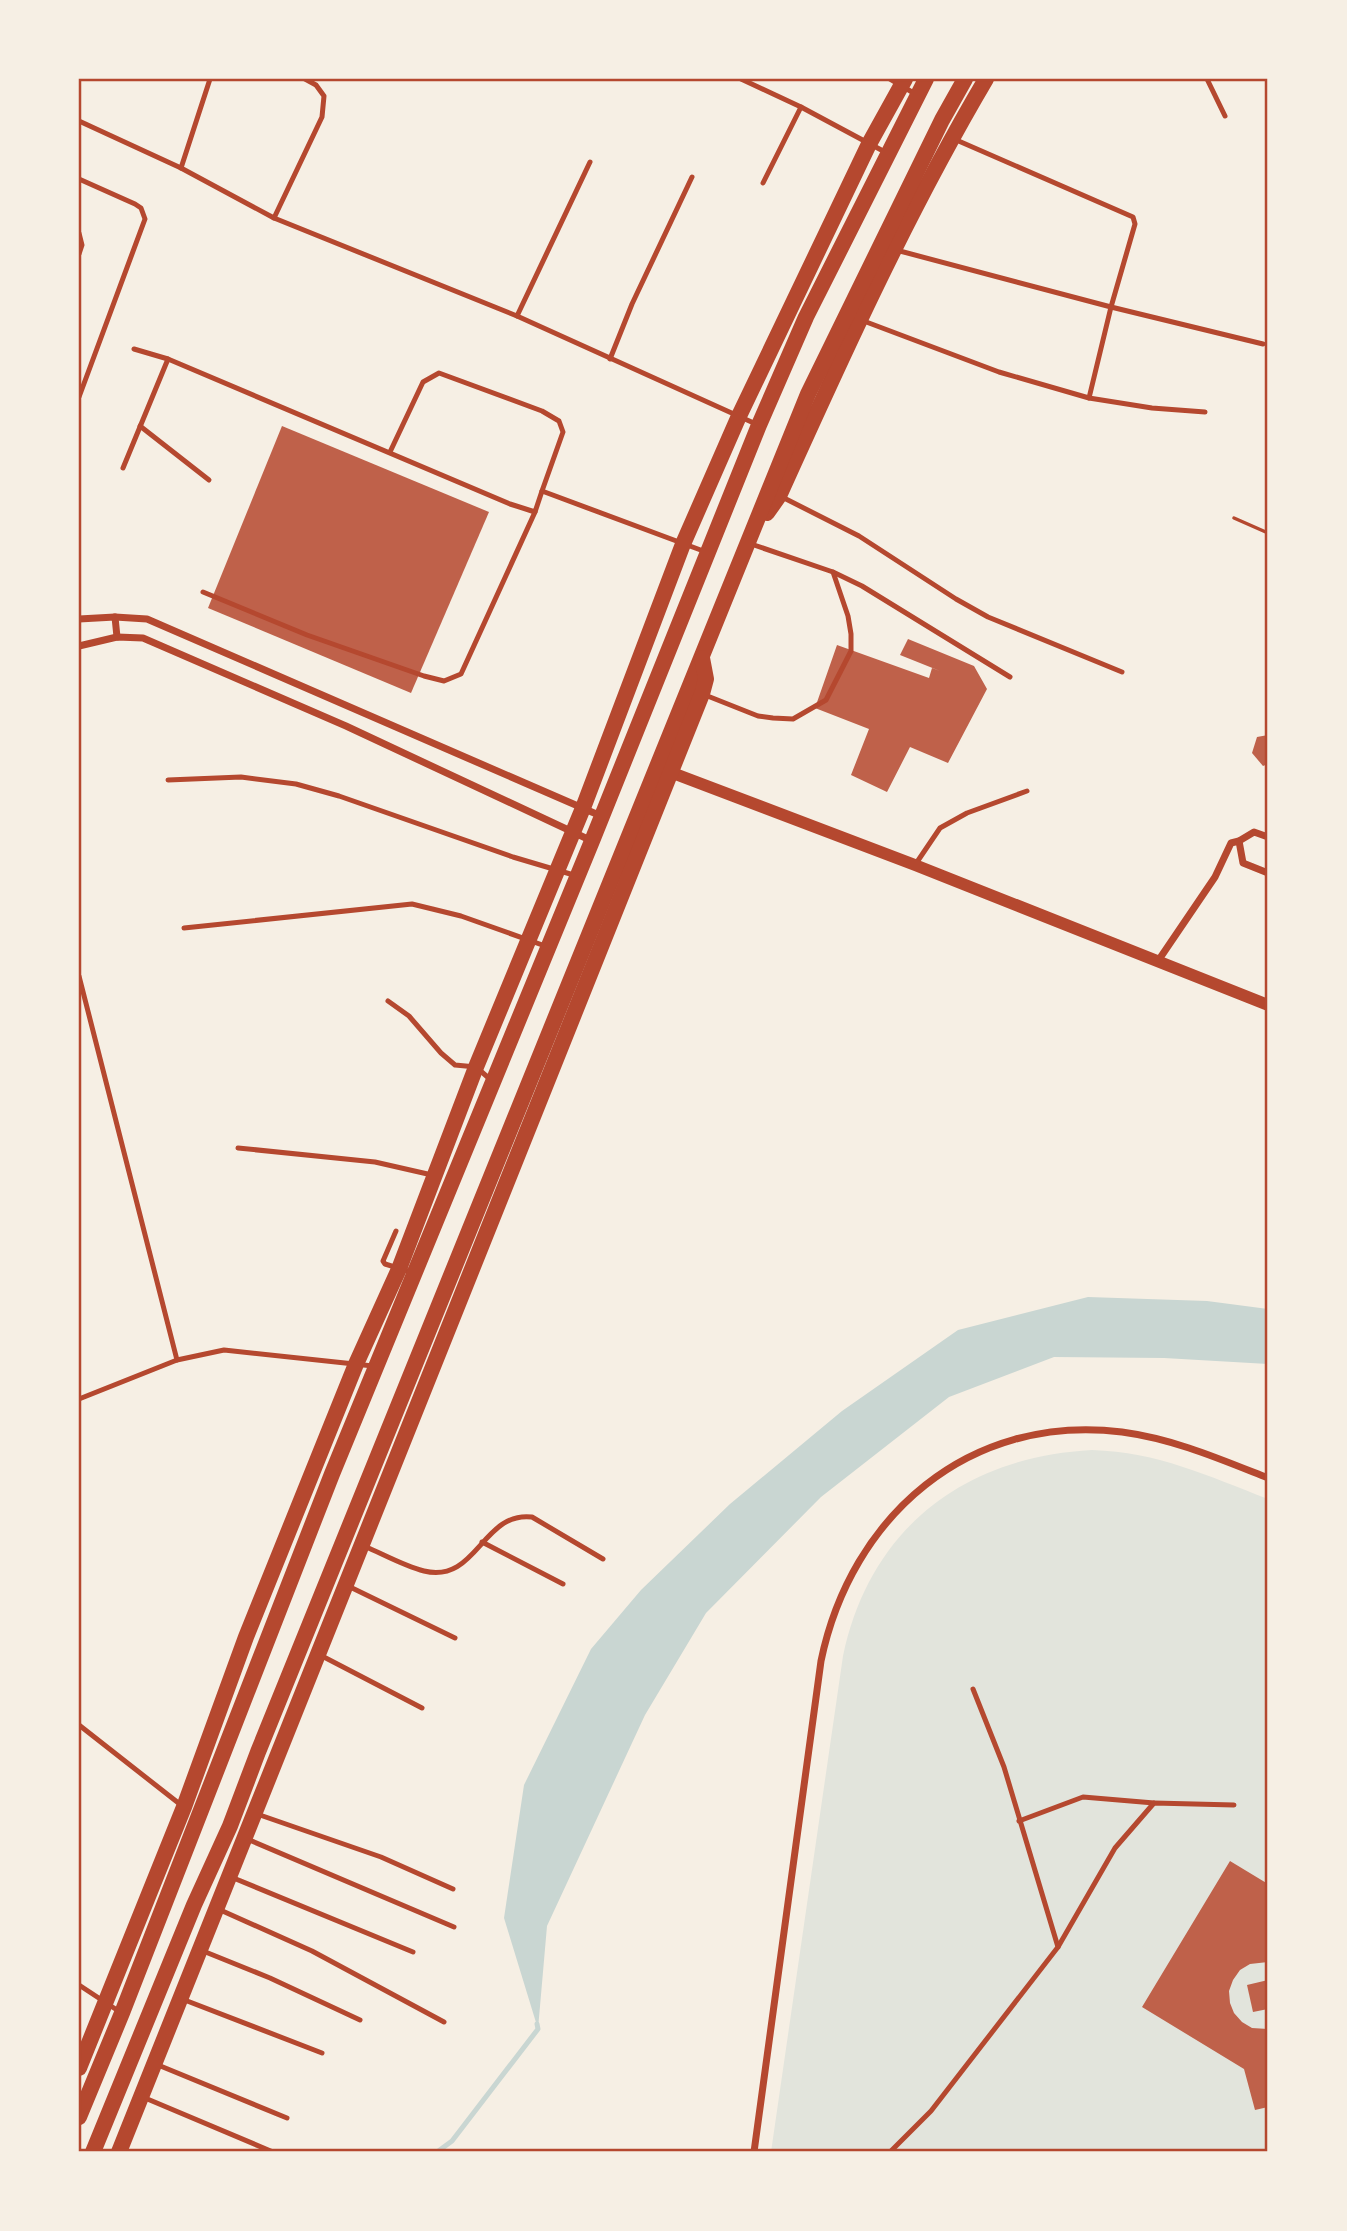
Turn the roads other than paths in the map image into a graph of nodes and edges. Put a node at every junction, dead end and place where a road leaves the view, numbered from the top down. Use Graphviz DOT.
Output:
graph roads {
  1 [pos="211,79"];
  2 [pos="305,79"];
  3 [pos="741,79"];
  4 [pos="926,79"];
  5 [pos="965,79"];
  6 [pos="986,79"];
  7 [pos="1207,79"];
  8 [pos="899,81"];
  9 [pos="917,95"];
  10 [pos="801,107"];
  11 [pos="1225,116"];
  12 [pos="79,121"];
  13 [pos="951,138"];
  14 [pos="869,144"];
  15 [pos="888,153"];
  16 [pos="590,162"];
  17 [pos="181,168"];
  18 [pos="692,177"];
  19 [pos="79,179"];
  20 [pos="762,183"];
  21 [pos="274,218"];
  22 [pos="79,233"];
  23 [pos="893,249"];
  24 [pos="79,254"];
  25 [pos="1111,307"];
  26 [pos="517,316"];
  27 [pos="861,320"];
  28 [pos="1263,344"];
  29 [pos="134,349"];
  30 [pos="168,359"];
  31 [pos="610,359"];
  32 [pos="79,397"];
  33 [pos="1089,398"];
  34 [pos="1205,412"];
  35 [pos="739,416"];
  36 [pos="759,425"];
  37 [pos="140,426"];
  38 [pos="390,452"];
  39 [pos="123,468"];
  40 [pos="209,480"];
  41 [pos="542,491"];
  42 [pos="779,496"];
  43 [pos="534,512"];
  44 [pos="750,536"];
  45 [pos="682,544"];
  46 [pos="708,552"];
  47 [pos="833,572"];
  48 [pos="203,592"];
  49 [pos="115,617"];
  50 [pos="79,619"];
  51 [pos="117,638"];
  52 [pos="79,646"];
  53 [pos="702,657"];
  54 [pos="1122,672"];
  55 [pos="1010,677"];
  56 [pos="702,694"];
  57 [pos="663,769"];
  58 [pos="168,780"];
  59 [pos="1027,791"];
  60 [pos="583,808"];
  61 [pos="601,816"];
  62 [pos="573,832"];
  63 [pos="1268,837"];
  64 [pos="592,841"];
  65 [pos="1239,841"];
  66 [pos="915,865"];
  67 [pos="558,870"];
  68 [pos="1268,873"];
  69 [pos="578,876"];
  70 [pos="184,928"];
  71 [pos="530,941"];
  72 [pos="548,947"];
  73 [pos="1158,961"];
  74 [pos="79,976"];
  75 [pos="388,1001"];
  76 [pos="1268,1005"];
  77 [pos="476,1067"];
  78 [pos="493,1082"];
  79 [pos="238,1148"];
  80 [pos="436,1175"];
  81 [pos="453,1179"];
  82 [pos="396,1231"];
  83 [pos="407,1271"];
  84 [pos="177,1360"];
  85 [pos="356,1364"];
  86 [pos="376,1366"];
  87 [pos="79,1399"];
  88 [pos="1268,1478"];
  89 [pos="482,1542"];
  90 [pos="361,1545"];
  91 [pos="603,1559"];
  92 [pos="563,1584"];
  93 [pos="345,1585"];
  94 [pos="455,1638"];
  95 [pos="317,1653"];
  96 [pos="973,1689"];
  97 [pos="422,1708"];
  98 [pos="79,1726"];
  99 [pos="1154,1803"];
  100 [pos="1234,1805"];
  101 [pos="184,1807"];
  102 [pos="254,1813"];
  103 [pos="197,1820"];
  104 [pos="1019,1821"];
  105 [pos="230,1826"];
  106 [pos="245,1838"];
  107 [pos="228,1876"];
  108 [pos="453,1889"];
  109 [pos="194,1905"];
  110 [pos="215,1910"];
  111 [pos="454,1927"];
  112 [pos="1058,1947"];
  113 [pos="201,1950"];
  114 [pos="413,1952"];
  115 [pos="79,1985"];
  116 [pos="181,1999"];
  117 [pos="105,2002"];
  118 [pos="122,2013"];
  119 [pos="360,2020"];
  120 [pos="444,2022"];
  121 [pos="322,2053"];
  122 [pos="155,2063"];
  123 [pos="79,2067"];
  124 [pos="85,2085"];
  125 [pos="142,2096"];
  126 [pos="79,2117"];
  127 [pos="287,2118"];
  128 [pos="93,2152"];
  129 [pos="119,2152"];
  130 [pos="273,2152"];
  131 [pos="754,2152"];
  132 [pos="890,2152"];
  1 -- 17 [label="lane"];
  2 -- 21 [label="lane"];
  3 -- 10 [label="lane"];
  4 -- 9 [label="highway"];
  5 -- 44 [label="highway"];
  6 -- 13 [label="highway"];
  7 -- 11 [label="lane"];
  8 -- 9 [label="lane"];
  8 -- 14 [label="highway"];
  9 -- 15 [label="highway"];
  10 -- 14 [label="lane"];
  10 -- 20 [label="lane"];
  12 -- 17 [label="lane"];
  13 -- 23 [label="highway"];
  13 -- 25 [label="lane"];
  14 -- 15 [label="lane"];
  14 -- 35 [label="highway"];
  15 -- 36 [label="highway"];
  16 -- 26 [label="lane"];
  17 -- 21 [label="lane"];
  18 -- 31 [label="lane"];
  19 -- 32 [label="lane"];
  21 -- 26 [label="lane"];
  22 -- 24 [label="lane"];
  23 -- 25 [label="lane"];
  23 -- 27 [label="highway"];
  25 -- 28 [label="lane"];
  25 -- 33 [label="lane"];
  26 -- 31 [label="lane"];
  27 -- 33 [label="lane"];
  27 -- 42 [label="highway"];
  29 -- 30 [label="lane"];
  30 -- 37 [label="lane"];
  30 -- 38 [label="lane"];
  31 -- 35 [label="lane"];
  33 -- 34 [label="lane"];
  35 -- 36 [label="lane"];
  35 -- 45 [label="highway"];
  36 -- 46 [label="highway"];
  37 -- 39 [label="lane"];
  37 -- 40 [label="lane"];
  38 -- 41 [label="lane"];
  38 -- 43 [label="lane"];
  41 -- 43 [label="lane"];
  41 -- 45 [label="lane"];
  42 -- 44 [label="highway"];
  42 -- 54 [label="lane"];
  43 -- 48 [label="lane"];
  44 -- 47 [label="lane"];
  44 -- 53 [label="highway"];
  45 -- 46 [label="lane"];
  45 -- 60 [label="highway"];
  46 -- 61 [label="highway"];
  47 -- 55 [label="lane"];
  47 -- 56 [label="lane"];
  49 -- 50 [label="street"];
  49 -- 51 [label="street"];
  49 -- 60 [label="street"];
  51 -- 52 [label="street"];
  51 -- 62 [label="street"];
  53 -- 56 [label="highway"];
  53 -- 57 [label="highway"];
  56 -- 57 [label="highway"];
  57 -- 66 [label="street"];
  57 -- 90 [label="highway"];
  57 -- 105 [label="highway"];
  58 -- 67 [label="lane"];
  59 -- 66 [label="lane"];
  60 -- 61 [label="street"];
  60 -- 62 [label="highway"];
  61 -- 64 [label="highway"];
  62 -- 64 [label="street"];
  62 -- 67 [label="highway"];
  63 -- 65 [label="street"];
  64 -- 69 [label="highway"];
  65 -- 68 [label="street"];
  65 -- 73 [label="street"];
  66 -- 73 [label="street"];
  67 -- 69 [label="lane"];
  67 -- 71 [label="highway"];
  69 -- 72 [label="highway"];
  70 -- 71 [label="lane"];
  71 -- 72 [label="lane"];
  71 -- 77 [label="highway"];
  72 -- 78 [label="highway"];
  73 -- 76 [label="street"];
  74 -- 84 [label="lane"];
  75 -- 77 [label="lane"];
  77 -- 78 [label="lane"];
  77 -- 80 [label="highway"];
  78 -- 81 [label="highway"];
  79 -- 80 [label="lane"];
  80 -- 81 [label="lane"];
  80 -- 83 [label="highway"];
  81 -- 83 [label="highway"];
  82 -- 83 [label="lane"];
  83 -- 85 [label="highway"];
  83 -- 86 [label="highway"];
  84 -- 85 [label="lane"];
  84 -- 87 [label="lane"];
  85 -- 86 [label="lane"];
  85 -- 101 [label="highway"];
  86 -- 103 [label="highway"];
  88 -- 131 [label="street"];
  89 -- 90 [label="lane"];
  89 -- 91 [label="lane"];
  89 -- 92 [label="lane"];
  90 -- 93 [label="highway"];
  93 -- 94 [label="lane"];
  93 -- 95 [label="highway"];
  95 -- 97 [label="lane"];
  95 -- 102 [label="highway"];
  96 -- 104 [label="lane"];
  98 -- 101 [label="lane"];
  99 -- 100 [label="lane"];
  99 -- 104 [label="lane"];
  99 -- 112 [label="lane"];
  101 -- 103 [label="lane"];
  101 -- 117 [label="highway"];
  102 -- 106 [label="highway"];
  102 -- 108 [label="lane"];
  103 -- 118 [label="highway"];
  104 -- 112 [label="lane"];
  105 -- 106 [label="highway"];
  105 -- 109 [label="highway"];
  106 -- 107 [label="highway"];
  106 -- 111 [label="lane"];
  107 -- 110 [label="highway"];
  107 -- 114 [label="lane"];
  109 -- 110 [label="highway"];
  109 -- 128 [label="highway"];
  110 -- 113 [label="highway"];
  110 -- 120 [label="lane"];
  112 -- 132 [label="lane"];
  113 -- 116 [label="highway"];
  113 -- 119 [label="lane"];
  115 -- 117 [label="lane"];
  116 -- 121 [label="lane"];
  116 -- 122 [label="highway"];
  117 -- 118 [label="lane"];
  117 -- 123 [label="highway"];
  118 -- 124 [label="highway"];
  122 -- 125 [label="highway"];
  122 -- 127 [label="lane"];
  124 -- 126 [label="highway"];
  125 -- 129 [label="highway"];
  125 -- 130 [label="lane"];
}
